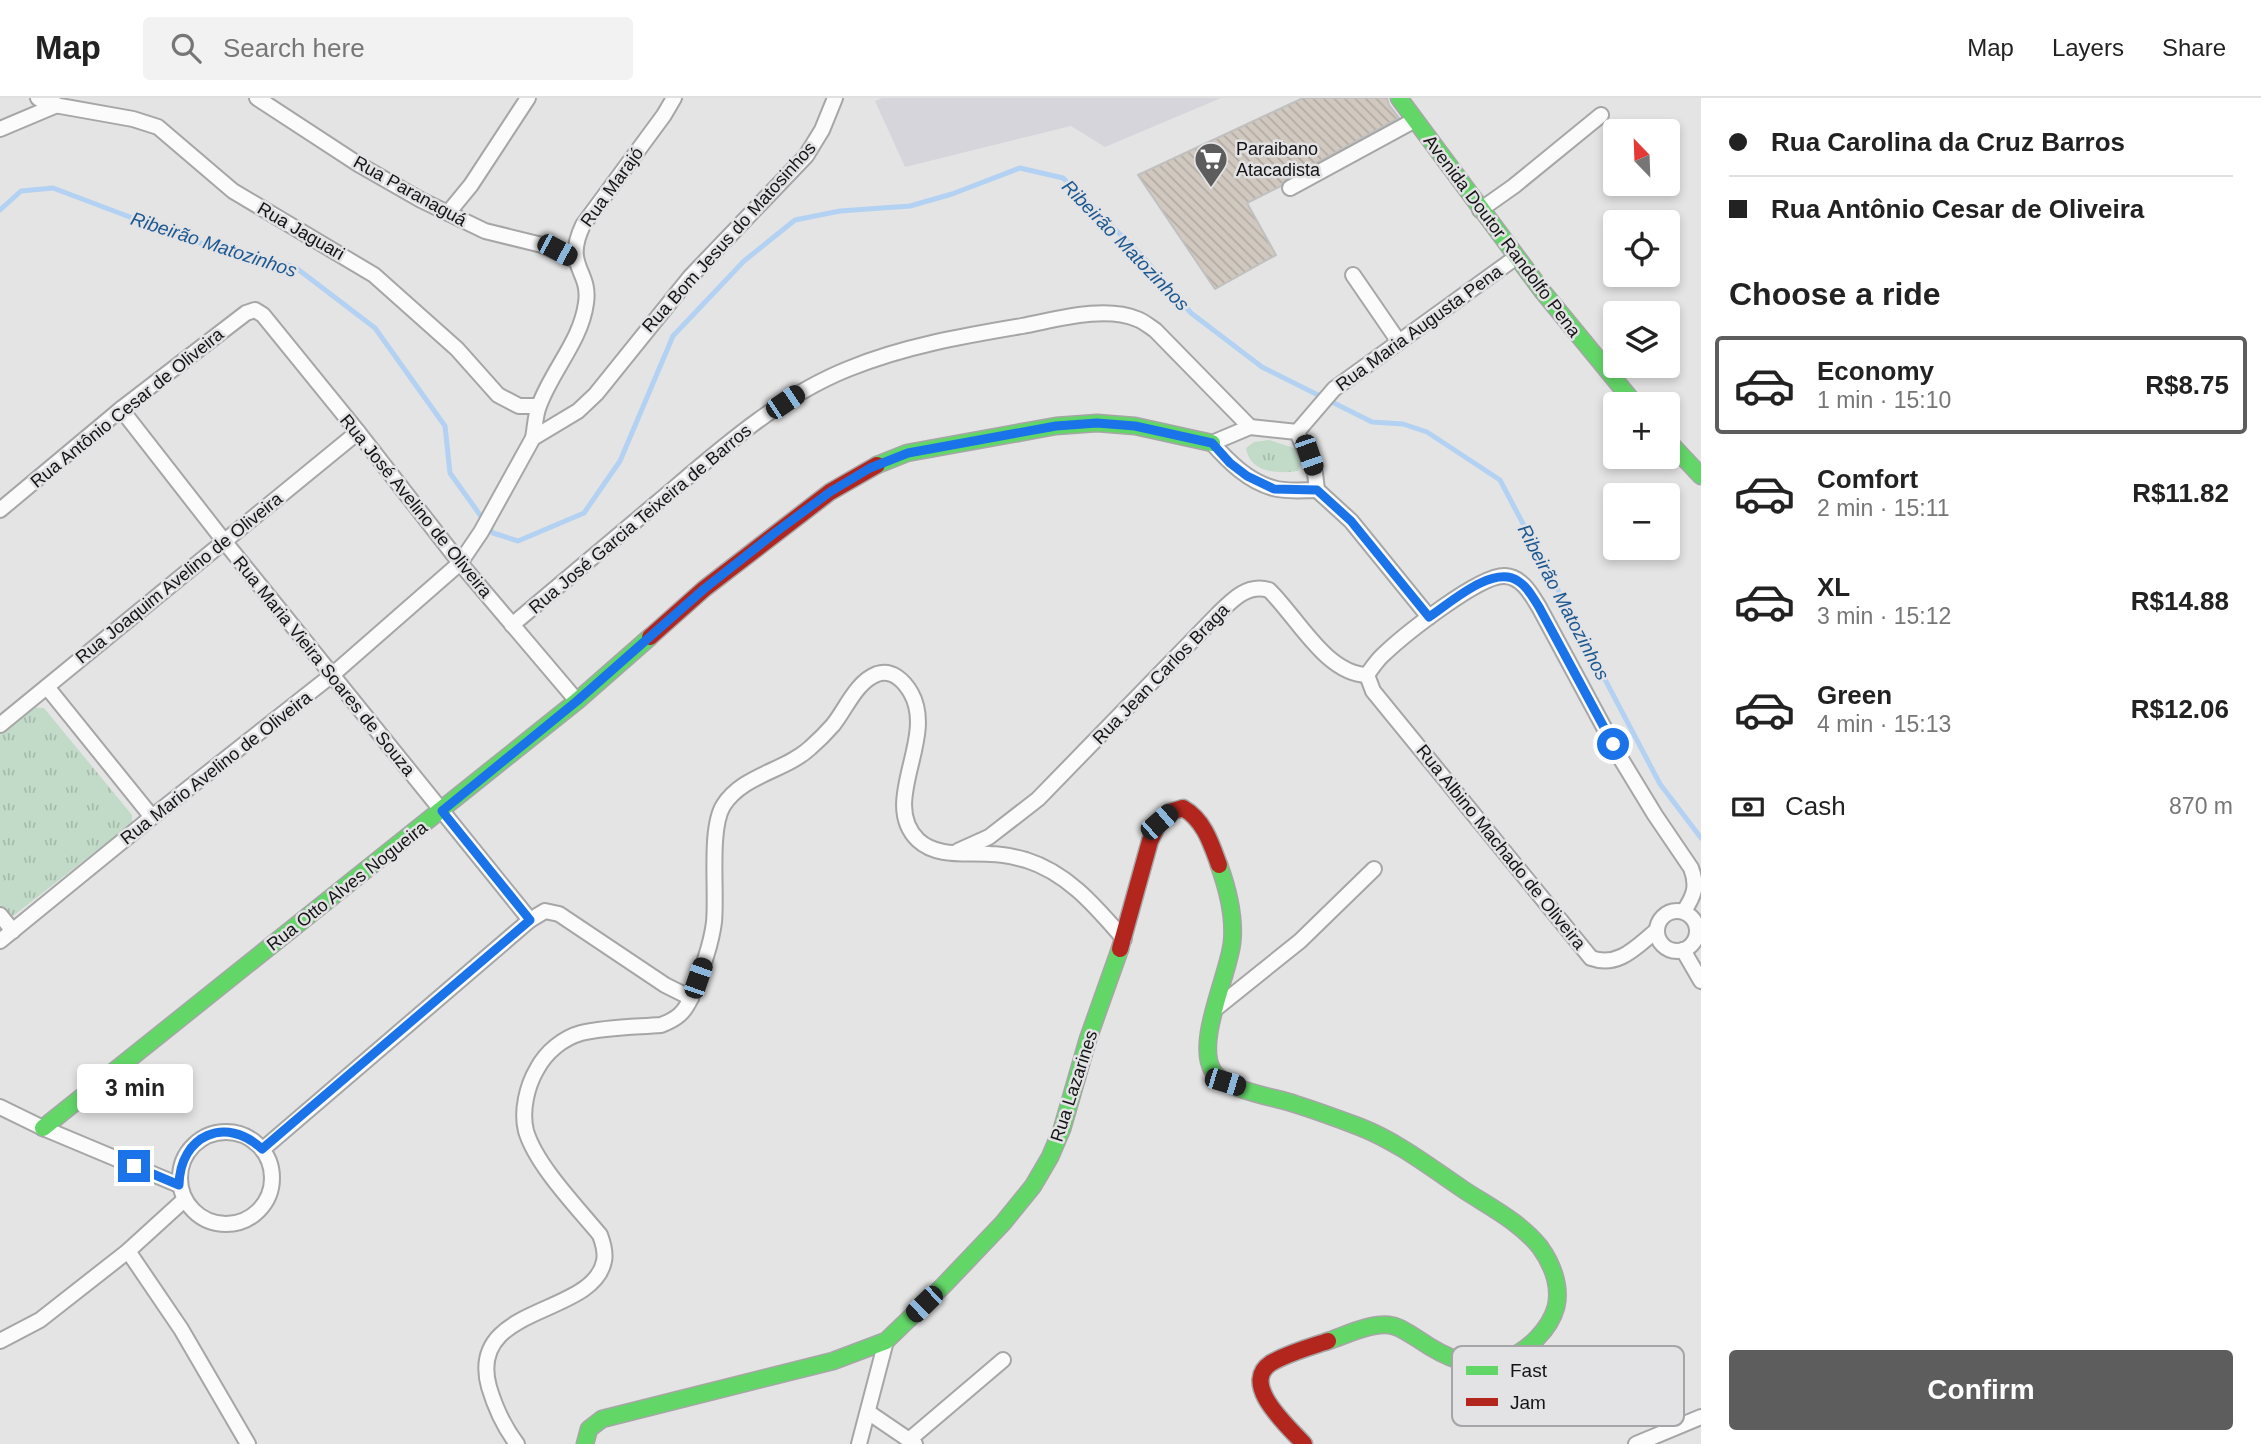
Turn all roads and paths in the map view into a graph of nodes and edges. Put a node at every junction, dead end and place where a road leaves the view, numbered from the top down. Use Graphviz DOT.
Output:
graph roads {
  1 [pos="38,98"];
  2 [pos="257,98"];
  3 [pos="528,98"];
  4 [pos="674,98"];
  5 [pos="835,98"];
  6 [pos="1399,98"];
  7 [pos="57,105"];
  8 [pos="1601,116"];
  9 [pos="1415,120"];
  10 [pos="0,130"];
  11 [pos="1290,188"];
  12 [pos="1480,209"];
  13 [pos="448,213"];
  14 [pos="1515,258"];
  15 [pos="575,260"];
  16 [pos="1353,275"];
  17 [pos="255,310"];
  18 [pos="1399,342"];
  19 [pos="1625,392"];
  20 [pos="538,407"];
  21 [pos="121,409"];
  22 [pos="1250,427"];
  23 [pos="358,432"];
  24 [pos="1297,432"];
  25 [pos="533,438"];
  26 [pos="1212,443"];
  27 [pos="1680,454"];
  28 [pos="1701,476"];
  29 [pos="1317,490"];
  30 [pos="0,510"];
  31 [pos="224,541"];
  32 [pos="460,563"];
  33 [pos="1429,617"];
  34 [pos="512,625"];
  35 [pos="1367,675"];
  36 [pos="332,676"];
  37 [pos="47,687"];
  38 [pos="577,701"];
  39 [pos="0,725"];
  40 [pos="442,811"];
  41 [pos="152,817"];
  42 [pos="954,853"];
  43 [pos="1374,869"];
  44 [pos="1684,911"];
  45 [pos="0,915"];
  46 [pos="530,920"];
  47 [pos="1657,930"];
  48 [pos="13,931"];
  49 [pos="1124,939"];
  50 [pos="0,941"];
  51 [pos="1683,950"];
  52 [pos="1701,981"];
  53 [pos="691,998"];
  54 [pos="1214,1010"];
  55 [pos="0,1107"];
  56 [pos="43,1128"];
  57 [pos="262,1149"];
  58 [pos="179,1185"];
  59 [pos="184,1200"];
  60 [pos="128,1251"];
  61 [pos="0,1341"];
  62 [pos="886,1341"];
  63 [pos="1527,1346"];
  64 [pos="1452,1359"];
  65 [pos="1003,1360"];
  66 [pos="868,1412"];
  67 [pos="1701,1417"];
  68 [pos="1684,1424"];
  69 [pos="1679,1426"];
  70 [pos="912,1441"];
  71 [pos="248,1444"];
  72 [pos="517,1444"];
  73 [pos="585,1444"];
  74 [pos="859,1444"];
  75 [pos="1304,1444"];
  76 [pos="1636,1444"];
  1 -- 7 [label="street, Rua Jaguari"];
  2 -- 13 [label="street, Rua Paranaguá"];
  3 -- 13 [label="street"];
  4 -- 15 [label="street, Rua Marajó"];
  5 -- 25 [label="street, Rua Bom Jesus do Matosinhos"];
  6 -- 9 [label="street, Avenida Doutor Randolfo Pena"];
  7 -- 10 [label="street"];
  7 -- 20 [label="street, Rua Jaguari"];
  8 -- 12 [label="street"];
  9 -- 11 [label="street"];
  9 -- 12 [label="street, Avenida Doutor Randolfo Pena"];
  12 -- 14 [label="street, Avenida Doutor Randolfo Pena"];
  13 -- 15 [label="street, Rua Paranaguá"];
  14 -- 18 [label="street, Rua Maria Augusta Pena"];
  14 -- 19 [label="street, Avenida Doutor Randolfo Pena"];
  15 -- 20 [label="street"];
  16 -- 18 [label="street"];
  17 -- 21 [label="street, Rua Antônio Cesar de Oliveira"];
  17 -- 23 [label="street, Rua José Avelino de Oliveira"];
  18 -- 24 [label="street, Rua Maria Augusta Pena"];
  20 -- 25 [label="street"];
  21 -- 30 [label="street, Rua Antônio Cesar de Oliveira"];
  21 -- 31 [label="street, Rua Maria Vieira Soares de Souza"];
  22 -- 24 [label="street"];
  22 -- 26 [label="street"];
  22 -- 34 [label="street, Rua José Garcia Teixeira de Barros"];
  23 -- 31 [label="street, Rua Joaquim Avelino de Oliveira"];
  23 -- 32 [label="street, Rua José Avelino de Oliveira"];
  24 -- 29 [label="street"];
  25 -- 32 [label="street, Rua Bom Jesus do Matosinhos"];
  26 -- 29 [label="street"];
  26 -- 38 [label="street, Rua Otto Alves Nogueira"];
  27 -- 28 [label="street"];
  29 -- 33 [label="street"];
  31 -- 36 [label="street, Rua Maria Vieira Soares de Souza"];
  31 -- 37 [label="street, Rua Joaquim Avelino de Oliveira"];
  32 -- 34 [label="street, Rua José Avelino de Oliveira"];
  32 -- 36 [label="street, Rua Mario Avelino de Oliveira"];
  33 -- 35 [label="street"];
  33 -- 44 [label="street"];
  34 -- 38 [label="street, Rua José Avelino de Oliveira"];
  35 -- 42 [label="street, Rua Jean Carlos Braga"];
  35 -- 47 [label="street, Rua Albino Machado de Oliveira"];
  36 -- 40 [label="street, Rua Maria Vieira Soares de Souza"];
  36 -- 41 [label="street, Rua Mario Avelino de Oliveira"];
  37 -- 39 [label="street, Rua Joaquim Avelino de Oliveira"];
  37 -- 41 [label="street"];
  38 -- 40 [label="street, Rua Otto Alves Nogueira"];
  40 -- 46 [label="street, Rua Maria Vieira Soares de Souza"];
  40 -- 56 [label="street, Rua Otto Alves Nogueira"];
  41 -- 48 [label="street, Rua Mario Avelino de Oliveira"];
  42 -- 49 [label="street"];
  42 -- 53 [label="street"];
  43 -- 54 [label="street"];
  44 -- 47 [label="street"];
  44 -- 51 [label="street"];
  45 -- 48 [label="street"];
  46 -- 53 [label="street"];
  46 -- 57 [label="street"];
  47 -- 51 [label="street"];
  48 -- 50 [label="street, Rua Mario Avelino de Oliveira"];
  49 -- 54 [label="street, Rua Lazarines"];
  49 -- 62 [label="street, Rua Lazarines"];
  51 -- 52 [label="street"];
  53 -- 72 [label="street"];
  54 -- 63 [label="street, Rua Lazarines"];
  55 -- 56 [label="street"];
  56 -- 58 [label="street"];
  57 -- 58 [label="street"];
  57 -- 59 [label="street"];
  58 -- 59 [label="street"];
  59 -- 60 [label="street"];
  60 -- 61 [label="street"];
  60 -- 71 [label="street"];
  62 -- 66 [label="street"];
  62 -- 73 [label="street, Rua Lazarines"];
  64 -- 75 [label="street, Rua Lazarines"];
  65 -- 70 [label="street"];
  66 -- 70 [label="street"];
  66 -- 74 [label="street"];
  67 -- 68 [label="street"];
  69 -- 76 [label="street"];
}
